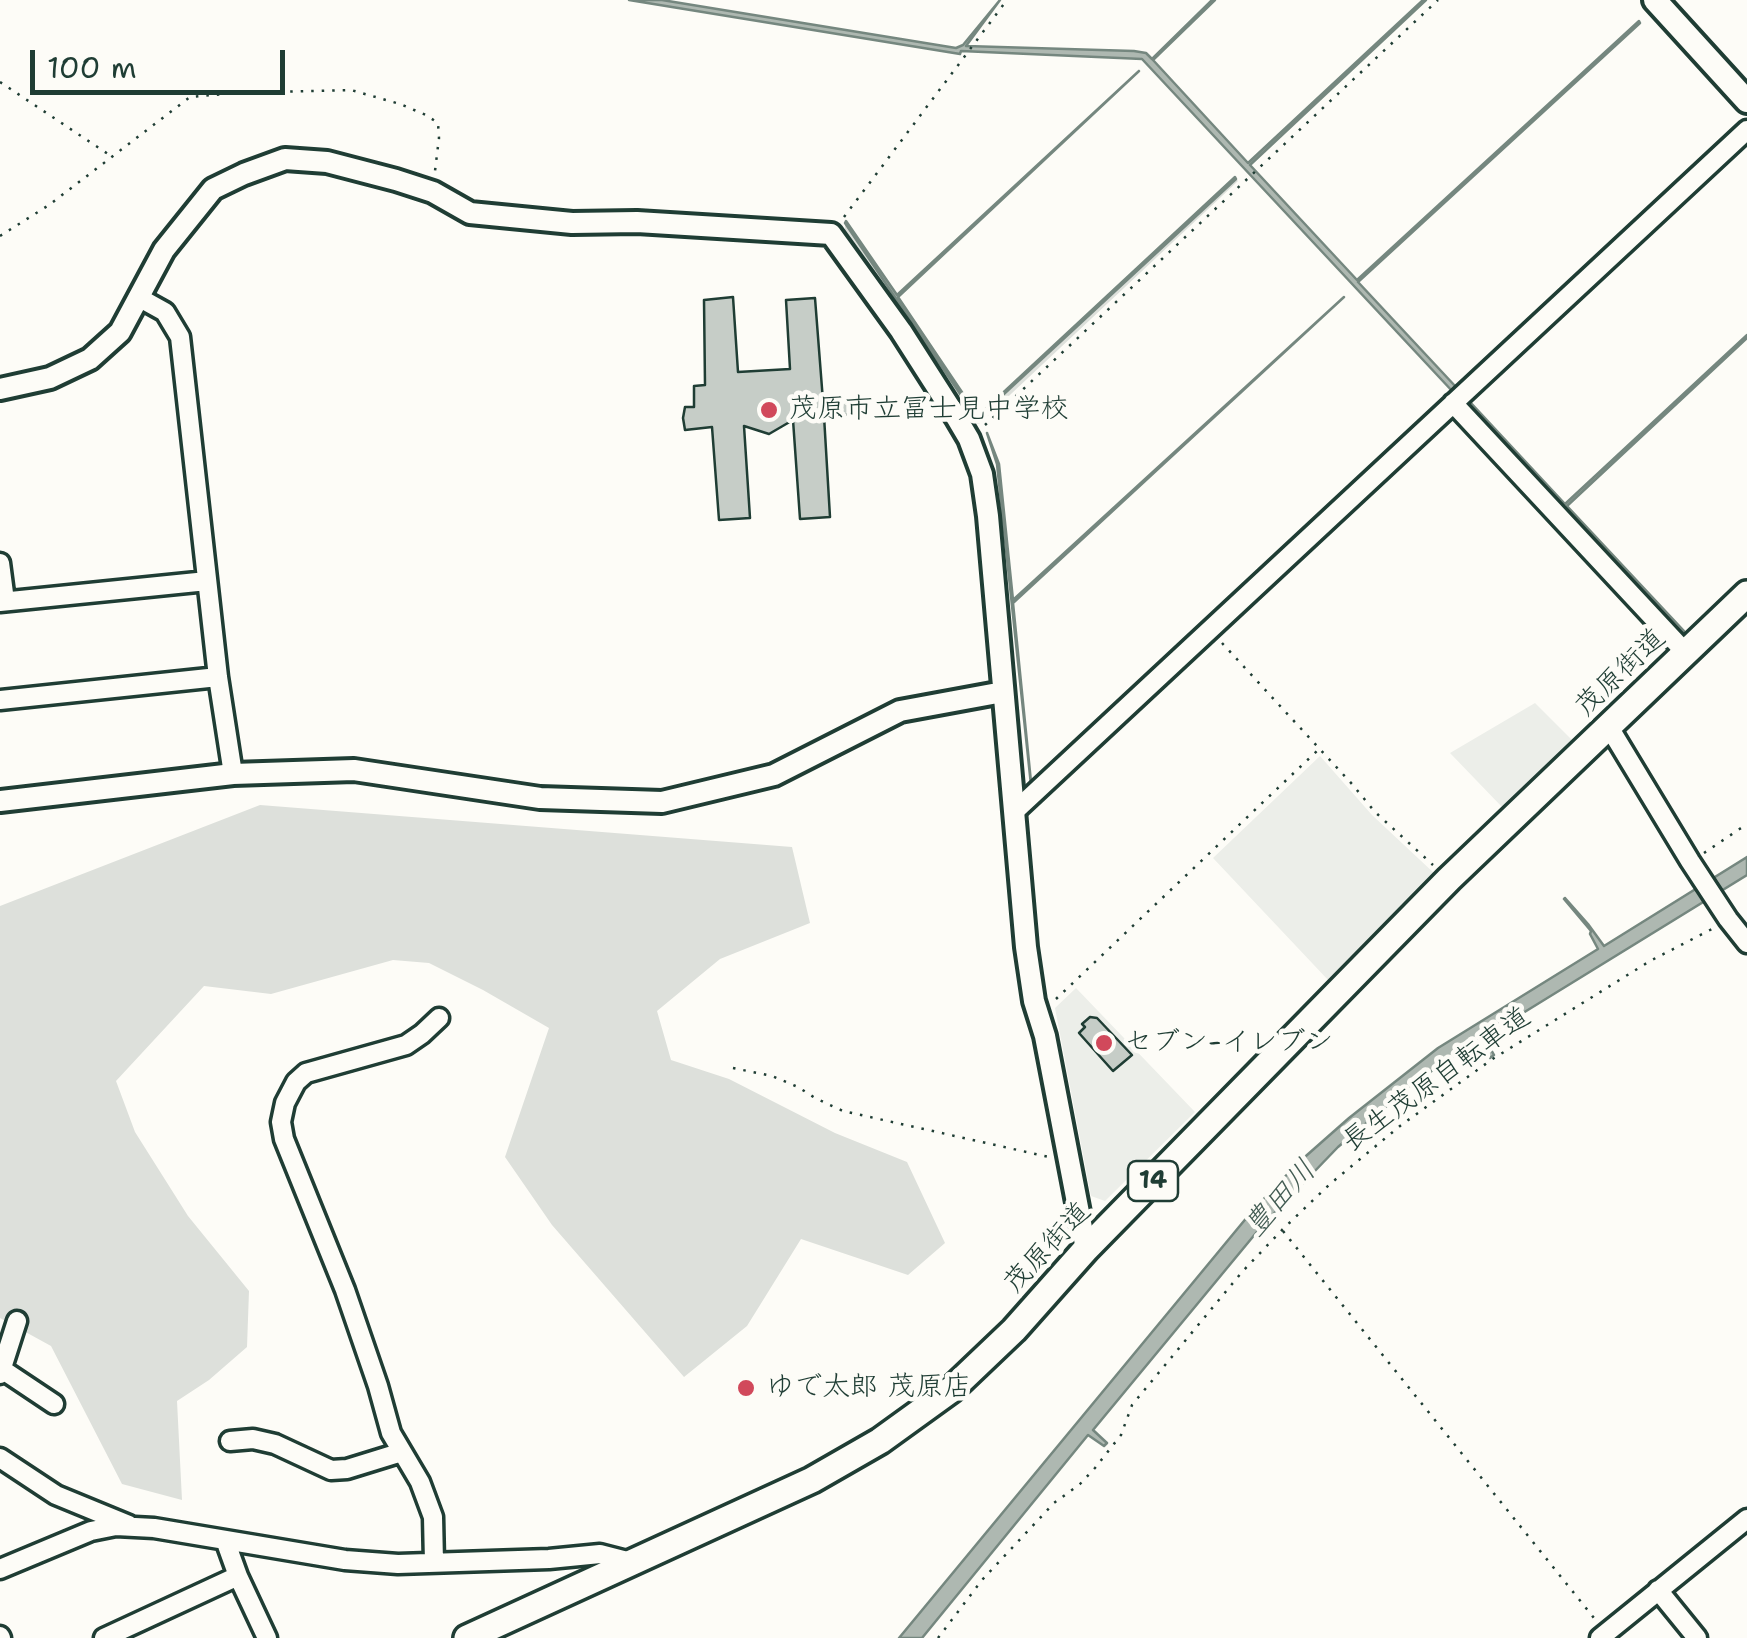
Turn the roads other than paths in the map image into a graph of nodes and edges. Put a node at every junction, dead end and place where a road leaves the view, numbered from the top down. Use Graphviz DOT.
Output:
graph roads {
  1 [pos="1654,0"];
  2 [pos="1747,101"];
  3 [pos="1747,130"];
  4 [pos="138,297"];
  5 [pos="0,390"];
  6 [pos="1453,403"];
  7 [pos="0,563"];
  8 [pos="207,580"];
  9 [pos="1747,594"];
  10 [pos="3,602"];
  11 [pos="1684,652"];
  12 [pos="218,677"];
  13 [pos="1003,692"];
  14 [pos="0,700"];
  15 [pos="1610,727"];
  16 [pos="233,774"];
  17 [pos="0,801"];
  18 [pos="1014,812"];
  19 [pos="1747,943"];
  20 [pos="438,1018"];
  21 [pos="1086,1249"];
  22 [pos="17,1321"];
  23 [pos="0,1370"];
  24 [pos="54,1404"];
  25 [pos="230,1441"];
  26 [pos="402,1452"];
  27 [pos="0,1458"];
  28 [pos="1747,1519"];
  29 [pos="134,1527"];
  30 [pos="225,1540"];
  31 [pos="434,1562"];
  32 [pos="631,1562"];
  33 [pos="0,1568"];
  34 [pos="238,1576"];
  35 [pos="1658,1590"];
  36 [pos="1603,1636"];
  37 [pos="104,1638"];
  38 [pos="267,1638"];
  39 [pos="467,1638"];
  40 [pos="1697,1638"];
  1 -- 2 [label="main road"];
  3 -- 6 [label="street"];
  4 -- 5 [label="street"];
  4 -- 8 [label="street"];
  4 -- 13 [label="street"];
  6 -- 11 [label="street"];
  6 -- 18 [label="street"];
  7 -- 10 [label="street"];
  8 -- 10 [label="street"];
  8 -- 12 [label="street"];
  9 -- 11 [label="main road, 茂原街道 / 14"];
  11 -- 15 [label="main road, 茂原街道 / 14"];
  12 -- 14 [label="street"];
  12 -- 16 [label="street"];
  13 -- 16 [label="street"];
  13 -- 18 [label="street"];
  15 -- 19 [label="street"];
  15 -- 21 [label="main road, 茂原街道 / 14"];
  16 -- 17 [label="street"];
  18 -- 21 [label="street"];
  20 -- 26 [label="street"];
  21 -- 32 [label="main road, 茂原街道 / 14"];
  22 -- 23 [label="street"];
  23 -- 24 [label="street"];
  25 -- 26 [label="street"];
  26 -- 31 [label="street"];
  27 -- 29 [label="street"];
  28 -- 35 [label="street"];
  29 -- 30 [label="street"];
  29 -- 33 [label="street"];
  30 -- 31 [label="street"];
  30 -- 34 [label="street"];
  31 -- 32 [label="street"];
  32 -- 39 [label="main road, 茂原街道 / 14"];
  34 -- 37 [label="street"];
  34 -- 38 [label="street"];
  35 -- 36 [label="street"];
  35 -- 40 [label="street"];
}
